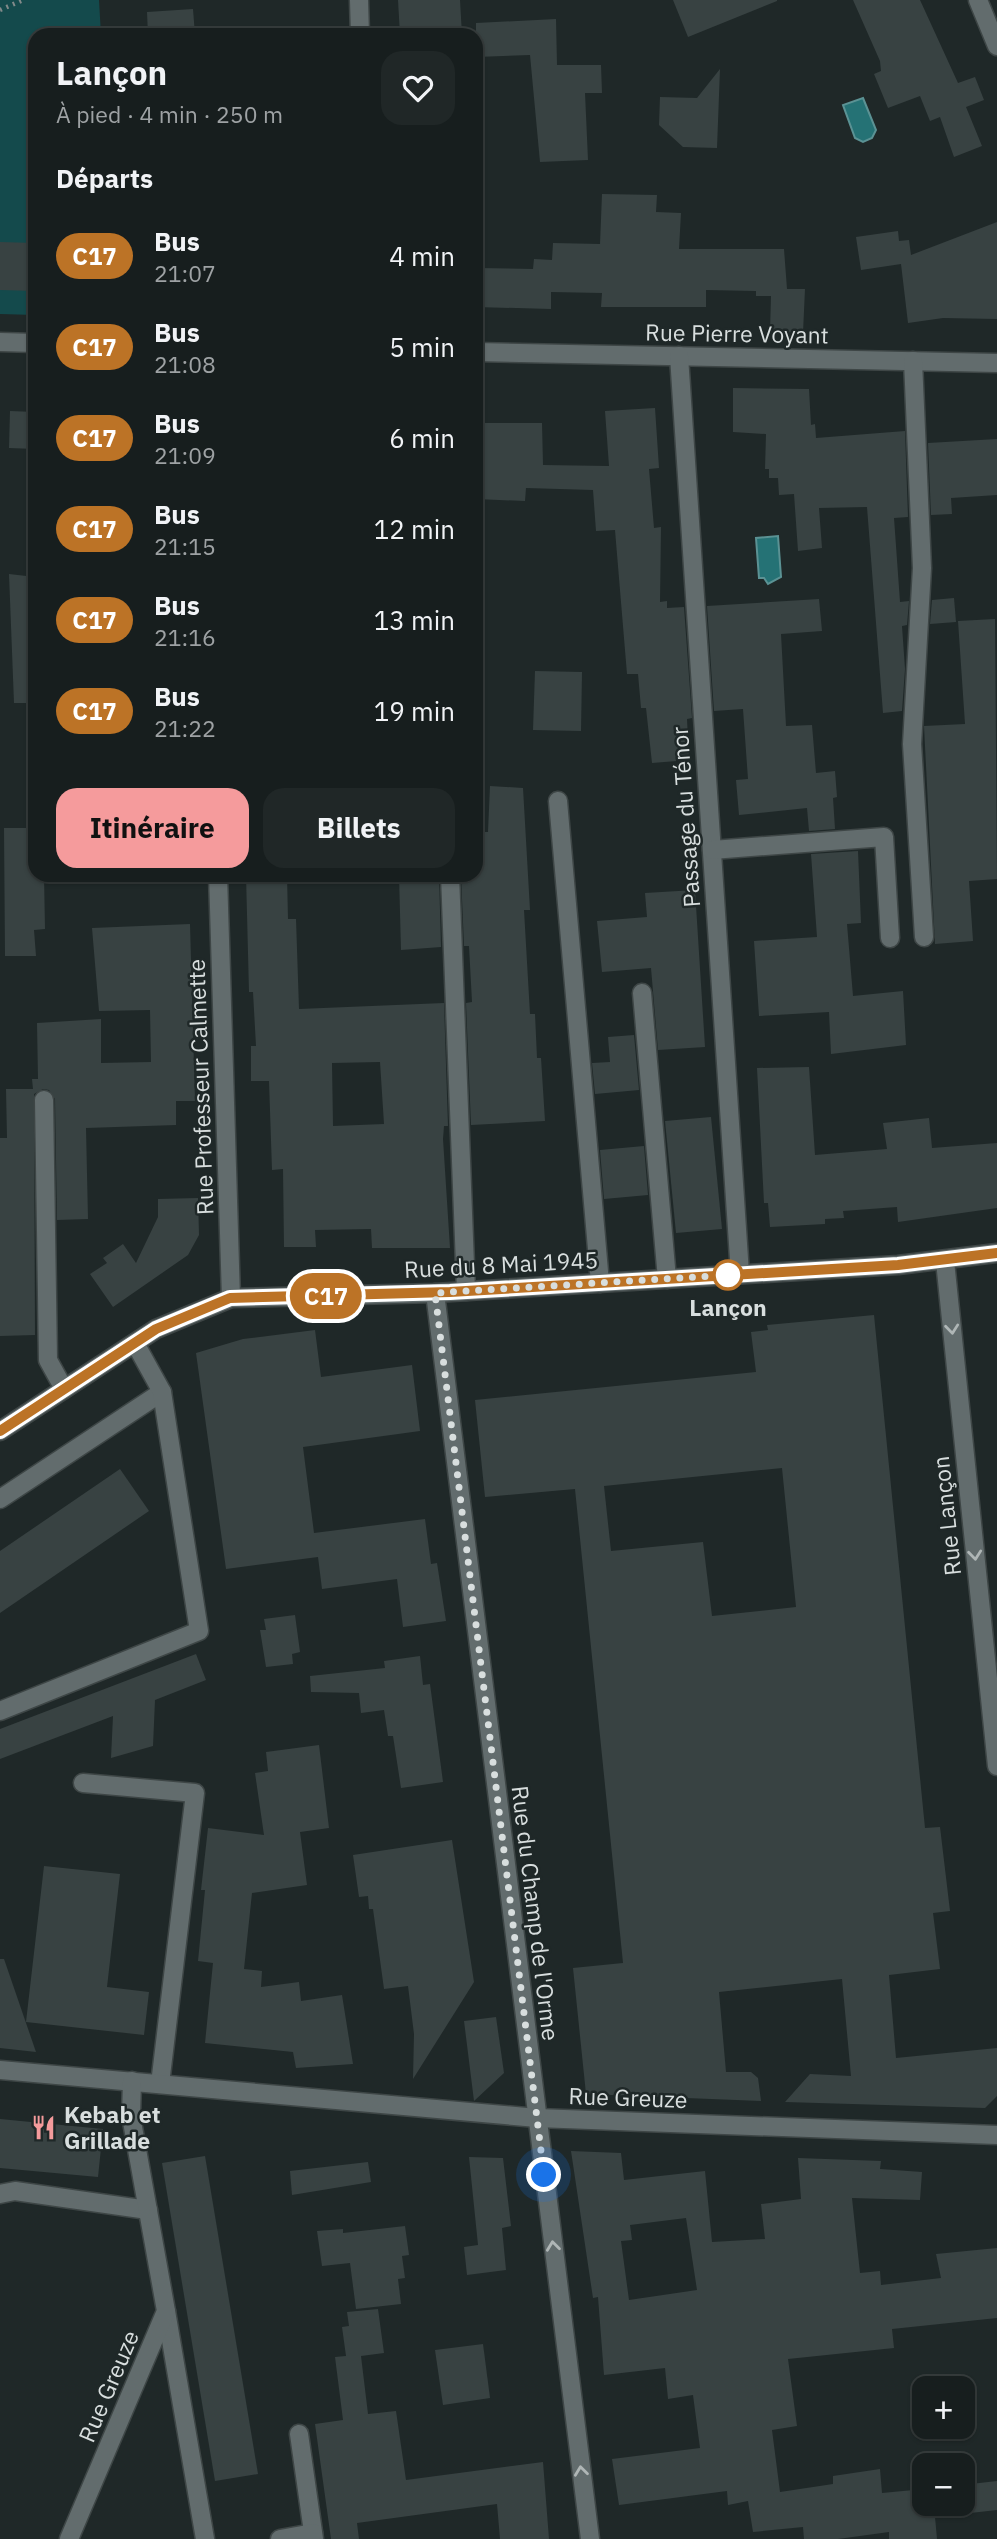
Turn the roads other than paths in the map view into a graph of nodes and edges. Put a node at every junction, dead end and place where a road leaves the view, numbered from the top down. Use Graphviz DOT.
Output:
graph roads {
  1 [pos="359,0"];
  2 [pos="978,0"];
  3 [pos="360,28"];
  4 [pos="997,46"];
  5 [pos="0,342"];
  6 [pos="28,343"];
  7 [pos="483,352"];
  8 [pos="680,356"];
  9 [pos="913,361"];
  10 [pos="997,363"];
  11 [pos="558,801"];
  12 [pos="712,850"];
  13 [pos="218,882"];
  14 [pos="450,882"];
  15 [pos="924,937"];
  16 [pos="890,938"];
  17 [pos="642,993"];
  18 [pos="44,1100"];
  19 [pos="997,1253"];
  20 [pos="945,1261"];
  21 [pos="740,1275"];
  22 [pos="667,1279"];
  23 [pos="600,1283"];
  24 [pos="466,1291"];
  25 [pos="435,1293"];
  26 [pos="230,1298"];
  27 [pos="135,1343"];
  28 [pos="64,1389"];
  29 [pos="162,1392"];
  30 [pos="0,1431"];
  31 [pos="0,1499"];
  32 [pos="0,1711"];
  33 [pos="997,1766"];
  34 [pos="83,1783"];
  35 [pos="0,2070"];
  36 [pos="132,2081"];
  37 [pos="160,2084"];
  38 [pos="537,2118"];
  39 [pos="997,2135"];
  40 [pos="0,2194"];
  41 [pos="148,2210"];
  42 [pos="166,2311"];
  43 [pos="299,2434"];
  44 [pos="314,2536"];
  45 [pos="69,2539"];
  46 [pos="205,2539"];
  47 [pos="280,2539"];
  48 [pos="590,2539"];
  1 -- 3 [label="street"];
  2 -- 4 [label="street"];
  5 -- 6 [label="street"];
  7 -- 8 [label="street, Rue Pierre Voyant"];
  8 -- 9 [label="street, Rue Pierre Voyant"];
  8 -- 12 [label="street, Passage du Ténor"];
  9 -- 10 [label="street, Rue Pierre Voyant"];
  9 -- 15 [label="street"];
  11 -- 23 [label="street"];
  12 -- 16 [label="street"];
  12 -- 21 [label="street, Passage du Ténor"];
  13 -- 26 [label="street, Rue Professeur Calmette"];
  14 -- 24 [label="street"];
  17 -- 22 [label="street"];
  18 -- 28 [label="street"];
  19 -- 20 [label="street, Rue du 8 Mai 1945"];
  20 -- 21 [label="street, Rue du 8 Mai 1945"];
  20 -- 33 [label="street, Rue Lançon, one-way"];
  21 -- 22 [label="street, Rue du 8 Mai 1945"];
  22 -- 23 [label="street, Rue du 8 Mai 1945"];
  23 -- 24 [label="street, Rue du 8 Mai 1945"];
  24 -- 25 [label="street, Rue du 8 Mai 1945"];
  25 -- 26 [label="street, Rue du 8 Mai 1945"];
  25 -- 38 [label="street, Rue du Champ de l'Orme"];
  26 -- 27 [label="street, Rue du 8 Mai 1945"];
  27 -- 28 [label="street, Rue du 8 Mai 1945"];
  27 -- 29 [label="street"];
  28 -- 30 [label="street, Rue du 8 Mai 1945"];
  29 -- 31 [label="street"];
  29 -- 32 [label="street"];
  34 -- 37 [label="street"];
  35 -- 36 [label="street, Rue Greuze"];
  36 -- 37 [label="street, Rue Greuze"];
  36 -- 41 [label="street, Rue Greuze"];
  37 -- 38 [label="street, Rue Greuze"];
  38 -- 39 [label="street, Rue Greuze"];
  48 -- 38 [label="street, Rue du Champ de l'Orme, one-way"];
  40 -- 41 [label="street"];
  41 -- 42 [label="street, Rue Greuze"];
  42 -- 45 [label="street, Rue Greuze"];
  42 -- 46 [label="street"];
  43 -- 44 [label="street"];
  44 -- 47 [label="street"];
}
